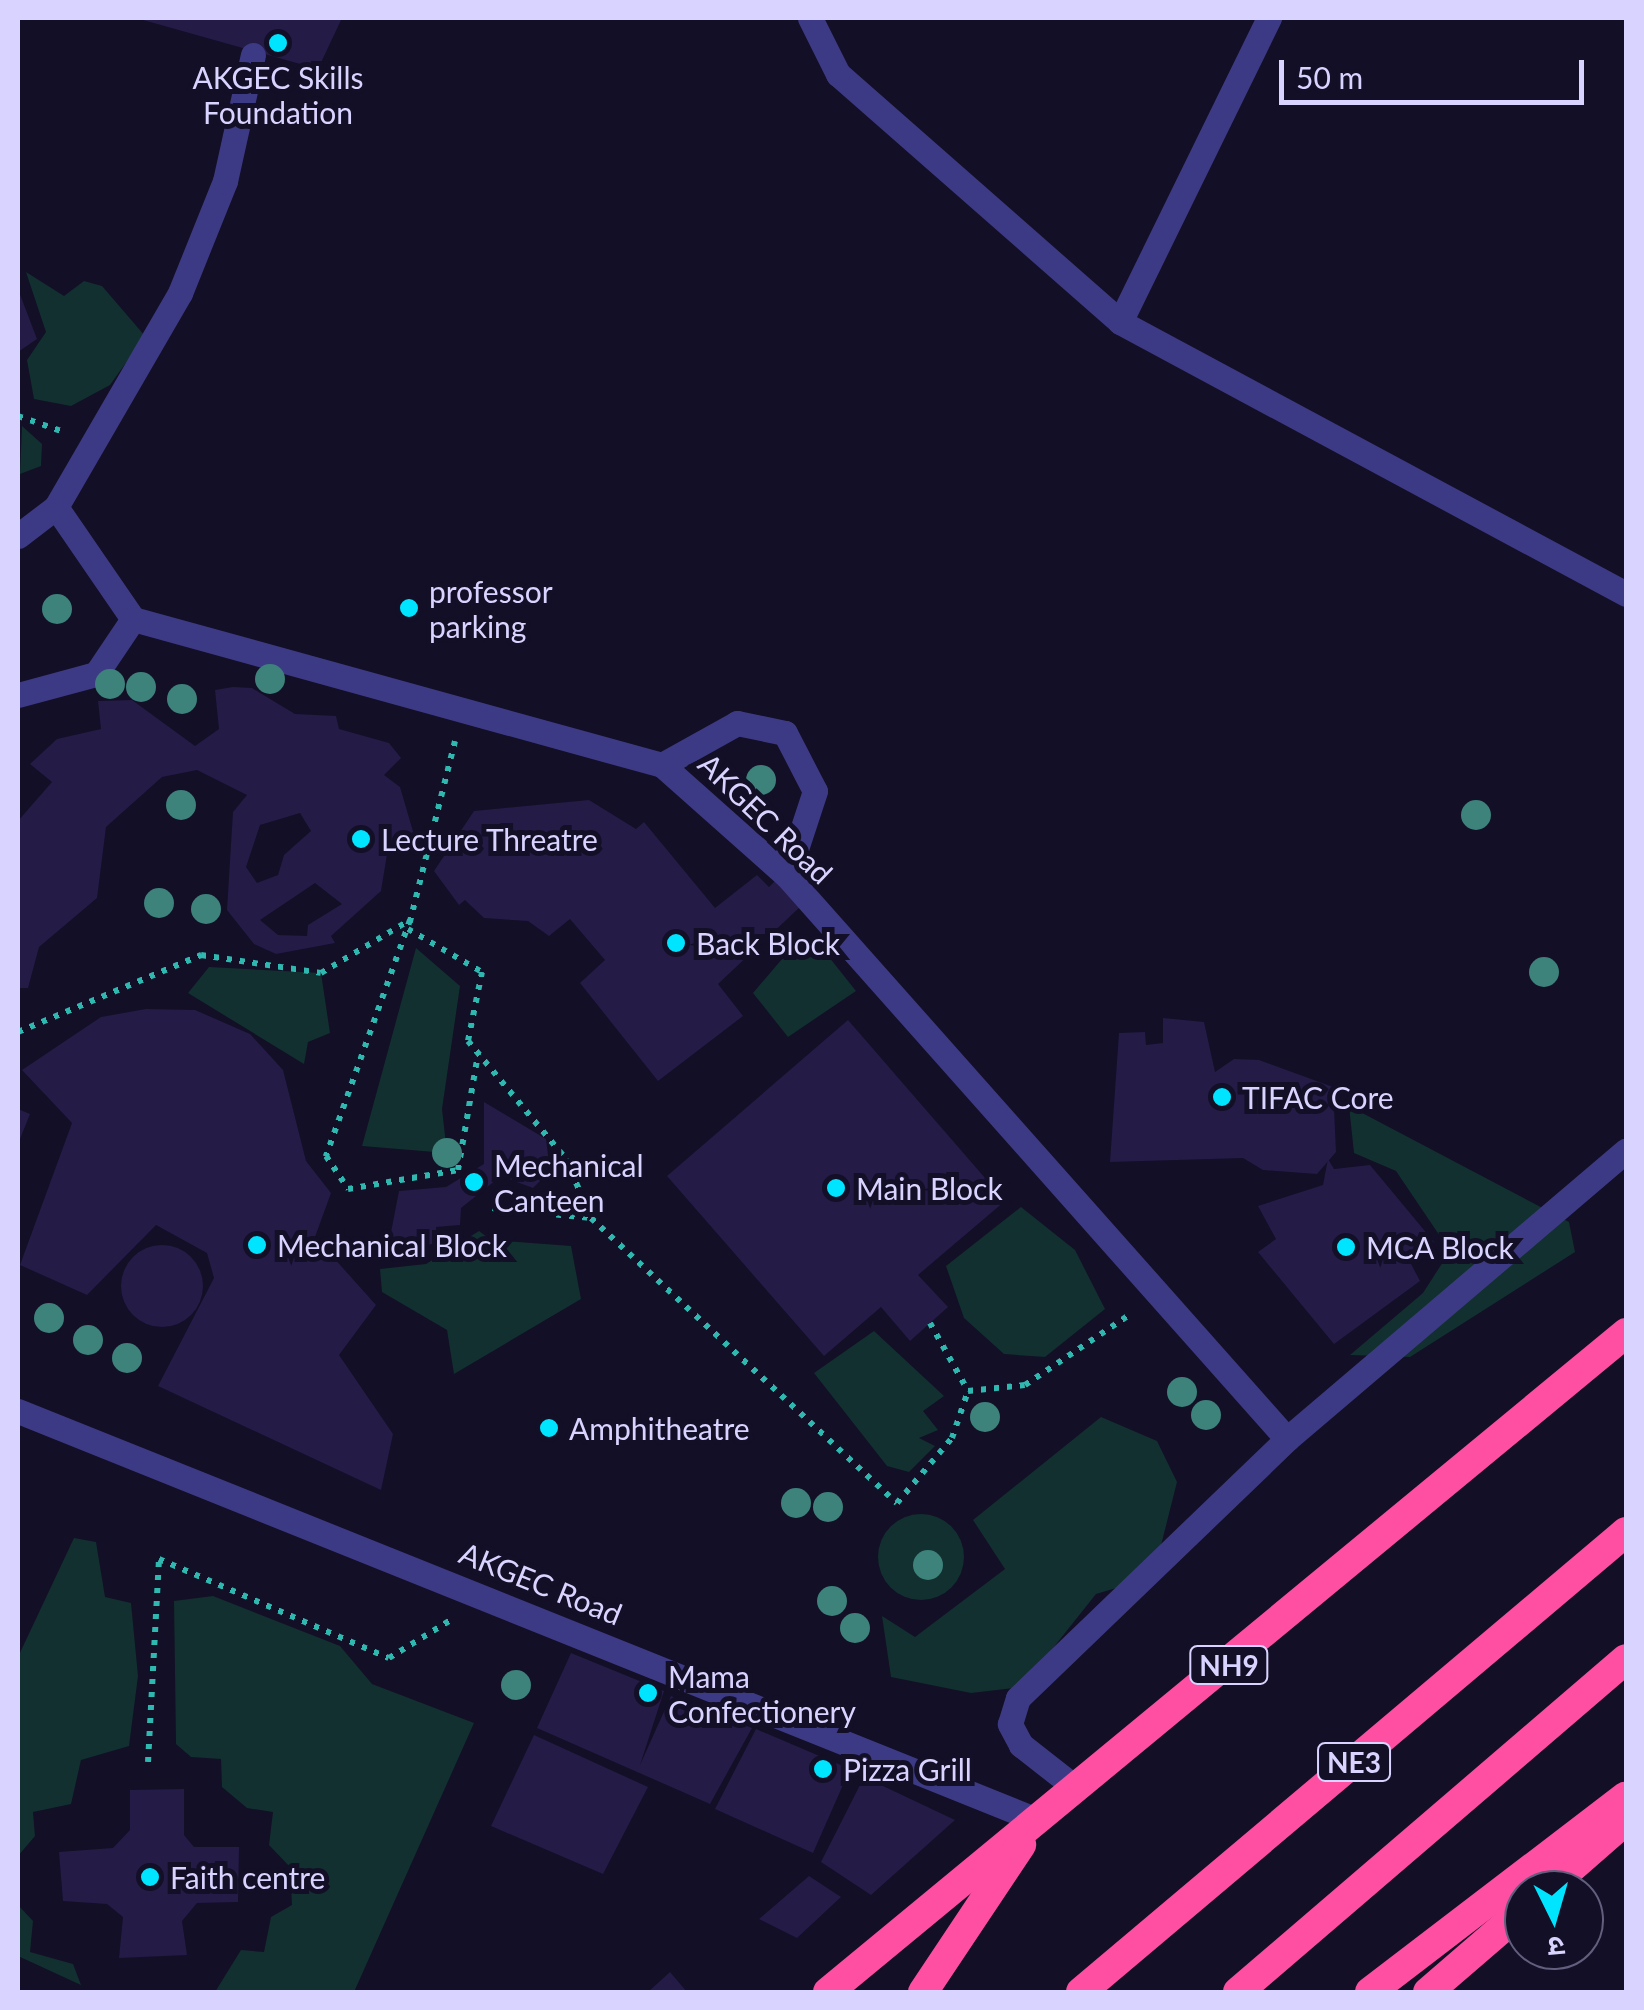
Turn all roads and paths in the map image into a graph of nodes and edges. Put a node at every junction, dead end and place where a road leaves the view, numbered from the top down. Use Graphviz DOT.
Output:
graph roads {
  1 [pos="810,18"];
  2 [pos="1269,18"];
  3 [pos="253,55"];
  4 [pos="1120,322"];
  5 [pos="56,507"];
  6 [pos="18,536"];
  7 [pos="1626,594"];
  8 [pos="132,620"];
  9 [pos="18,692"];
  10 [pos="463,711"];
  11 [pos="662,765"];
  12 [pos="786,876"];
  13 [pos="410,920"];
  14 [pos="18,1032"];
  15 [pos="478,1054"];
  16 [pos="1626,1150"];
  17 [pos="492,1208"];
  18 [pos="592,1218"];
  19 [pos="1154,1299"];
  20 [pos="930,1324"];
  21 [pos="1626,1333"];
  22 [pos="968,1391"];
  23 [pos="18,1412"];
  24 [pos="1287,1439"];
  25 [pos="1626,1532"];
  26 [pos="489,1597"];
  27 [pos="1626,1659"];
  28 [pos="148,1762"];
  29 [pos="1076,1788"];
  30 [pos="1626,1796"];
  31 [pos="1037,1820"];
  32 [pos="1626,1820"];
  33 [pos="1569,1870"];
  34 [pos="1504,1926"];
  35 [pos="828,1992"];
  36 [pos="922,1992"];
  37 [pos="1081,1992"];
  38 [pos="1238,1992"];
  39 [pos="1370,1992"];
  40 [pos="1428,1992"];
  1 -- 4 [label="street"];
  2 -- 4 [label="street"];
  3 -- 5 [label="street"];
  4 -- 7 [label="street"];
  5 -- 6 [label="street"];
  5 -- 8 [label="street"];
  8 -- 9 [label="street"];
  8 -- 10 [label="street, AKGEC Road"];
  10 -- 11 [label="street, AKGEC Road"];
  10 -- 13 [label="path"];
  11 -- 12 [label="street, AKGEC Road"];
  11 -- 12 [label="street"];
  12 -- 19 [label="street, AKGEC Road"];
  13 -- 14 [label="path"];
  13 -- 15 [label="path"];
  13 -- 15 [label="path"];
  15 -- 18 [label="path"];
  16 -- 24 [label="street"];
  17 -- 18 [label="path"];
  18 -- 22 [label="path"];
  19 -- 22 [label="path"];
  19 -- 24 [label="street, AKGEC Road"];
  20 -- 22 [label="path"];
  21 -- 29 [label="highway, NH9"];
  23 -- 26 [label="street, AKGEC Road"];
  24 -- 29 [label="street"];
  25 -- 37 [label="highway, NE3"];
  26 -- 28 [label="path"];
  26 -- 31 [label="street, AKGEC Road"];
  27 -- 38 [label="highway"];
  29 -- 31 [label="highway, NH9"];
  30 -- 39 [label="highway"];
  31 -- 35 [label="highway, NH9"];
  31 -- 36 [label="highway"];
  32 -- 33 [label="highway"];
  34 -- 40 [label="highway"];
}
